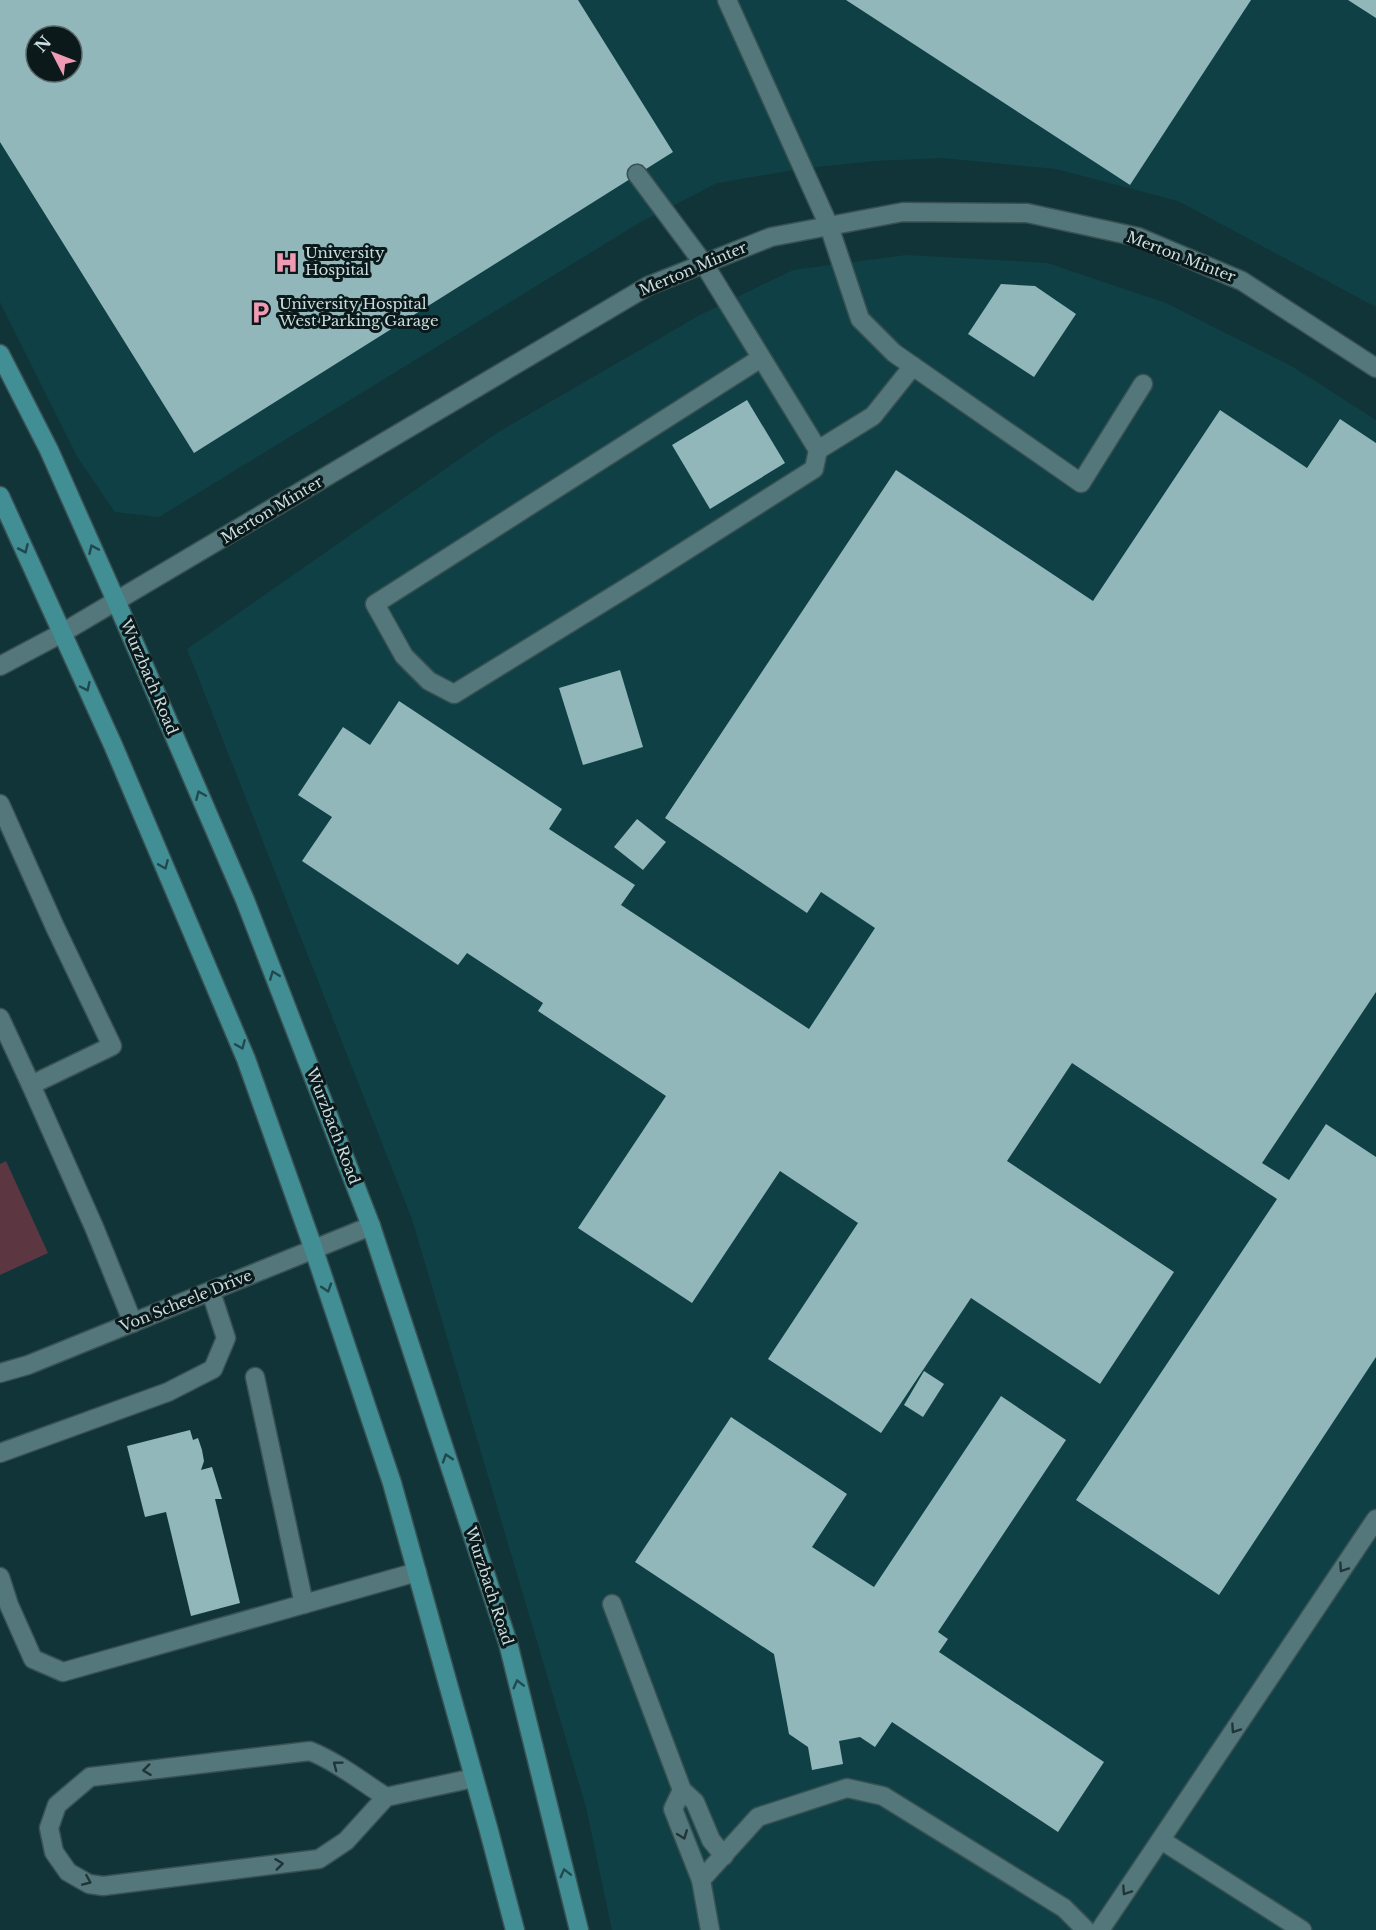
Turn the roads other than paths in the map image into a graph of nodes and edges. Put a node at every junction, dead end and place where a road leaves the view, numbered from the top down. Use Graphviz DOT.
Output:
graph roads {
  1 [pos="727,0"];
  2 [pos="637,174"];
  3 [pos="829,226"];
  4 [pos="704,264"];
  5 [pos="0,354"];
  6 [pos="761,358"];
  7 [pos="913,366"];
  8 [pos="1376,368"];
  9 [pos="1143,384"];
  10 [pos="818,450"];
  11 [pos="0,496"];
  12 [pos="117,603"];
  13 [pos="62,633"];
  14 [pos="0,666"];
  15 [pos="0,804"];
  16 [pos="0,1018"];
  17 [pos="31,1085"];
  18 [pos="371,1226"];
  19 [pos="314,1250"];
  20 [pos="211,1292"];
  21 [pos="133,1323"];
  22 [pos="0,1373"];
  23 [pos="255,1377"];
  24 [pos="0,1453"];
  25 [pos="1376,1519"];
  26 [pos="417,1572"];
  27 [pos="0,1577"];
  28 [pos="304,1604"];
  29 [pos="612,1604"];
  30 [pos="474,1778"];
  31 [pos="682,1790"];
  32 [pos="386,1797"];
  33 [pos="1161,1840"];
  34 [pos="724,1856"];
  35 [pos="700,1880"];
  36 [pos="515,1930"];
  37 [pos="579,1930"];
  38 [pos="710,1930"];
  39 [pos="1086,1930"];
  40 [pos="1100,1930"];
  41 [pos="1302,1930"];
  1 -- 3 [label="street"];
  2 -- 4 [label="street"];
  3 -- 4 [label="street, Merton Minter"];
  3 -- 7 [label="street"];
  3 -- 8 [label="street, Merton Minter"];
  4 -- 6 [label="street"];
  4 -- 12 [label="street, Merton Minter"];
  12 -- 5 [label="main road, Wurzbach Road, one-way"];
  6 -- 10 [label="street"];
  6 -- 10 [label="street"];
  7 -- 9 [label="street"];
  7 -- 10 [label="street"];
  11 -- 13 [label="main road, one-way"];
  12 -- 13 [label="street, Merton Minter"];
  18 -- 12 [label="main road, Wurzbach Road, one-way"];
  13 -- 14 [label="street, Merton Minter"];
  13 -- 19 [label="main road, one-way"];
  15 -- 17 [label="street"];
  16 -- 17 [label="street"];
  17 -- 21 [label="street"];
  18 -- 19 [label="street, Von Scheele Drive"];
  37 -- 18 [label="main road, Wurzbach Road, one-way"];
  19 -- 20 [label="street, Von Scheele Drive"];
  19 -- 26 [label="main road, one-way"];
  20 -- 21 [label="street, Von Scheele Drive"];
  20 -- 24 [label="street"];
  21 -- 22 [label="street, Von Scheele Drive"];
  23 -- 28 [label="street"];
  25 -- 33 [label="street, one-way"];
  26 -- 28 [label="street"];
  26 -- 30 [label="main road"];
  27 -- 28 [label="street"];
  29 -- 31 [label="street"];
  30 -- 32 [label="street"];
  30 -- 36 [label="main road"];
  31 -- 34 [label="street"];
  31 -- 35 [label="street, one-way"];
  32 -- 32 [label="street, one-way"];
  33 -- 40 [label="street, one-way"];
  33 -- 41 [label="street"];
  34 -- 35 [label="street"];
  34 -- 39 [label="street"];
  35 -- 38 [label="street"];
}
